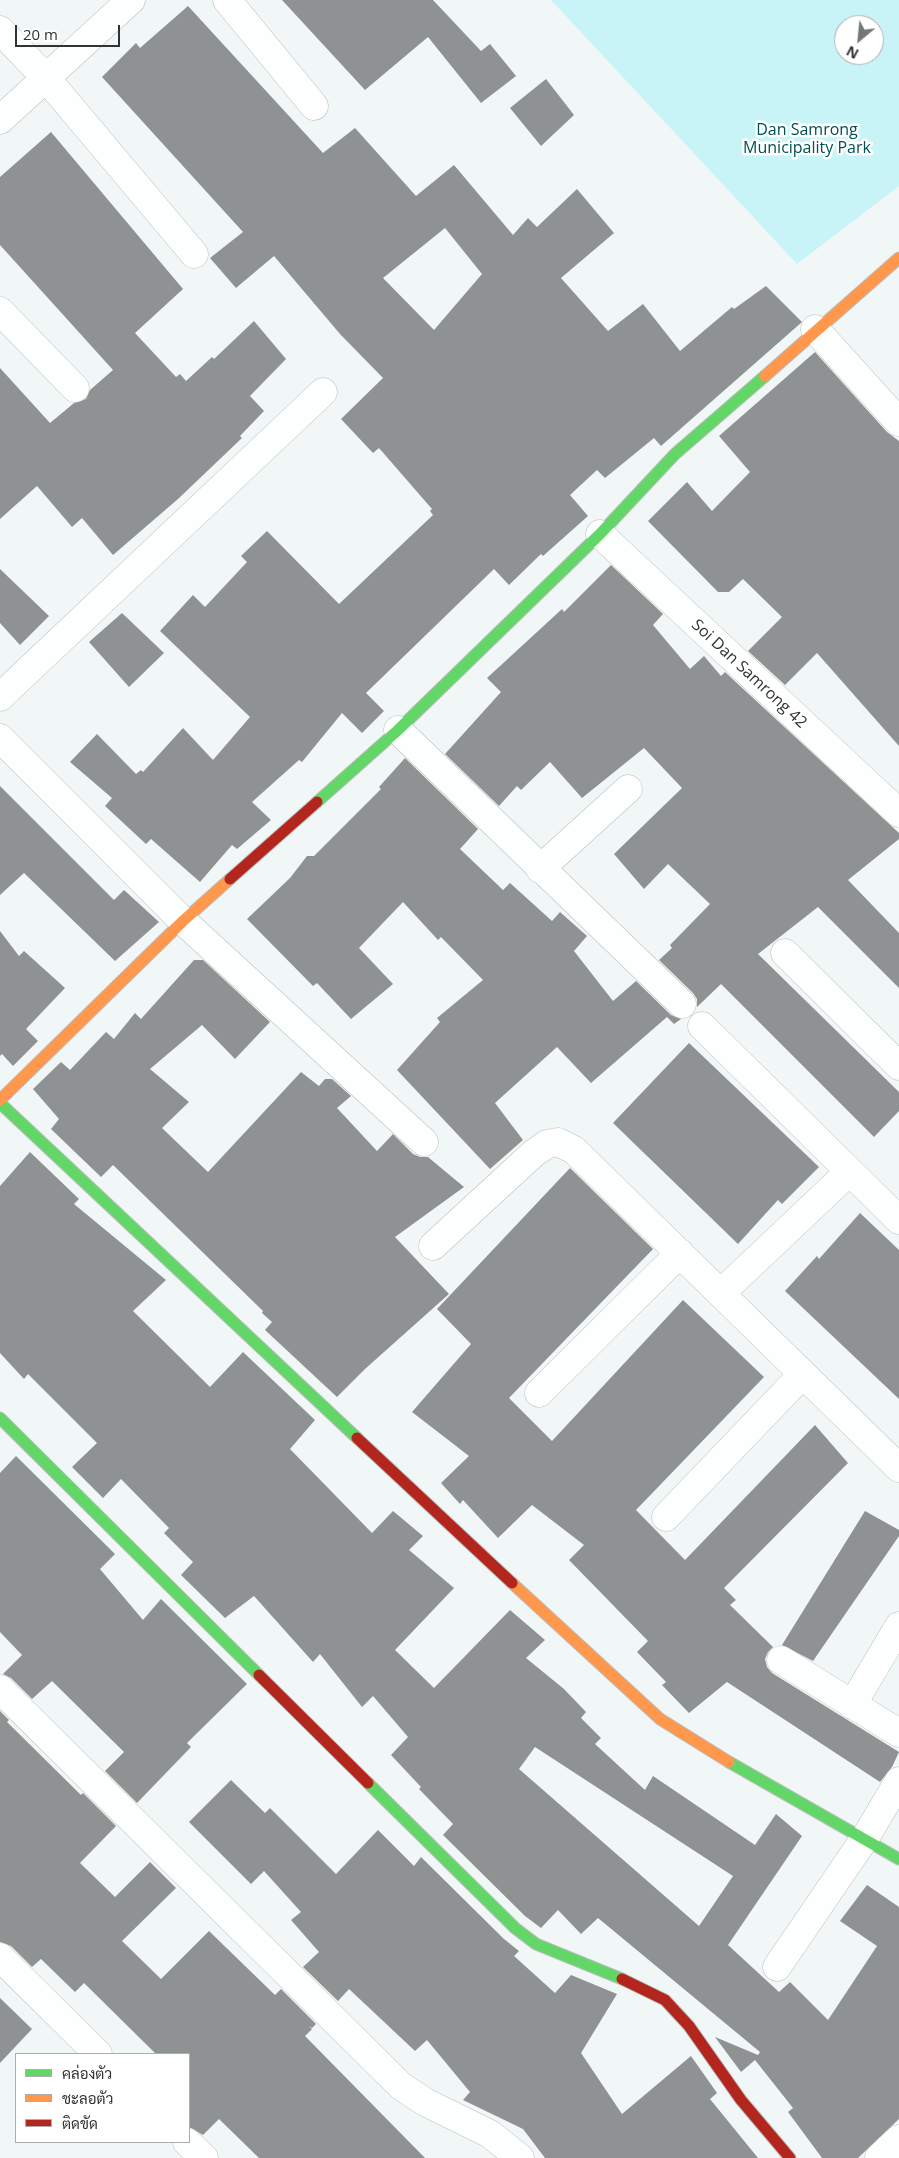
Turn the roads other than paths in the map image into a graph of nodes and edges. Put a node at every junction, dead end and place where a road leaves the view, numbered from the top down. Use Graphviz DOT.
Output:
graph roads {
  1 [pos="130,0"];
  2 [pos="227,0"];
  3 [pos="0,30"];
  4 [pos="46,78"];
  5 [pos="314,106"];
  6 [pos="0,120"];
  7 [pos="194,254"];
  8 [pos="899,258"];
  9 [pos="0,311"];
  10 [pos="815,329"];
  11 [pos="74,388"];
  12 [pos="323,392"];
  13 [pos="899,422"];
  14 [pos="600,534"];
  15 [pos="0,697"];
  16 [pos="398,730"];
  17 [pos="0,738"];
  18 [pos="628,789"];
  19 [pos="899,814"];
  20 [pos="540,869"];
  21 [pos="183,921"];
  22 [pos="785,953"];
  23 [pos="682,1004"];
  24 [pos="702,1026"];
  25 [pos="899,1066"];
  26 [pos="0,1102"];
  27 [pos="424,1142"];
  28 [pos="850,1172"];
  29 [pos="899,1220"];
  30 [pos="432,1246"];
  31 [pos="680,1253"];
  32 [pos="721,1293"];
  33 [pos="803,1374"];
  34 [pos="539,1392"];
  35 [pos="0,1418"];
  36 [pos="899,1468"];
  37 [pos="666,1517"];
  38 [pos="899,1626"];
  39 [pos="781,1660"];
  40 [pos="0,1690"];
  41 [pos="852,1705"];
  42 [pos="899,1733"];
  43 [pos="899,1781"];
  44 [pos="865,1838"];
  45 [pos="899,1859"];
  46 [pos="0,1957"];
  47 [pos="777,1967"];
  48 [pos="97,2053"];
  49 [pos="899,2139"];
  50 [pos="188,2143"];
  51 [pos="204,2158"];
  52 [pos="520,2158"];
  53 [pos="790,2158"];
  54 [pos="879,2158"];
  1 -- 4 [label="street"];
  2 -- 5 [label="street"];
  3 -- 4 [label="street"];
  4 -- 6 [label="street"];
  4 -- 7 [label="street"];
  8 -- 10 [label="street"];
  9 -- 11 [label="street"];
  10 -- 13 [label="street"];
  10 -- 14 [label="street"];
  12 -- 15 [label="street"];
  14 -- 16 [label="street"];
  14 -- 19 [label="street, Soi Dan Samrong 42"];
  16 -- 20 [label="street"];
  16 -- 21 [label="street"];
  17 -- 21 [label="street"];
  18 -- 20 [label="street"];
  20 -- 23 [label="street"];
  21 -- 26 [label="street"];
  21 -- 27 [label="street"];
  22 -- 25 [label="street"];
  24 -- 28 [label="street"];
  26 -- 44 [label="street"];
  28 -- 29 [label="street"];
  28 -- 32 [label="street"];
  30 -- 31 [label="street"];
  31 -- 32 [label="street"];
  31 -- 34 [label="street"];
  32 -- 33 [label="street"];
  33 -- 36 [label="street"];
  33 -- 37 [label="street"];
  35 -- 53 [label="street"];
  38 -- 41 [label="street"];
  39 -- 41 [label="street"];
  40 -- 52 [label="street"];
  41 -- 42 [label="street"];
  43 -- 44 [label="street"];
  44 -- 45 [label="street"];
  44 -- 47 [label="street"];
  46 -- 48 [label="street"];
  49 -- 54 [label="street"];
  50 -- 51 [label="street"];
}
